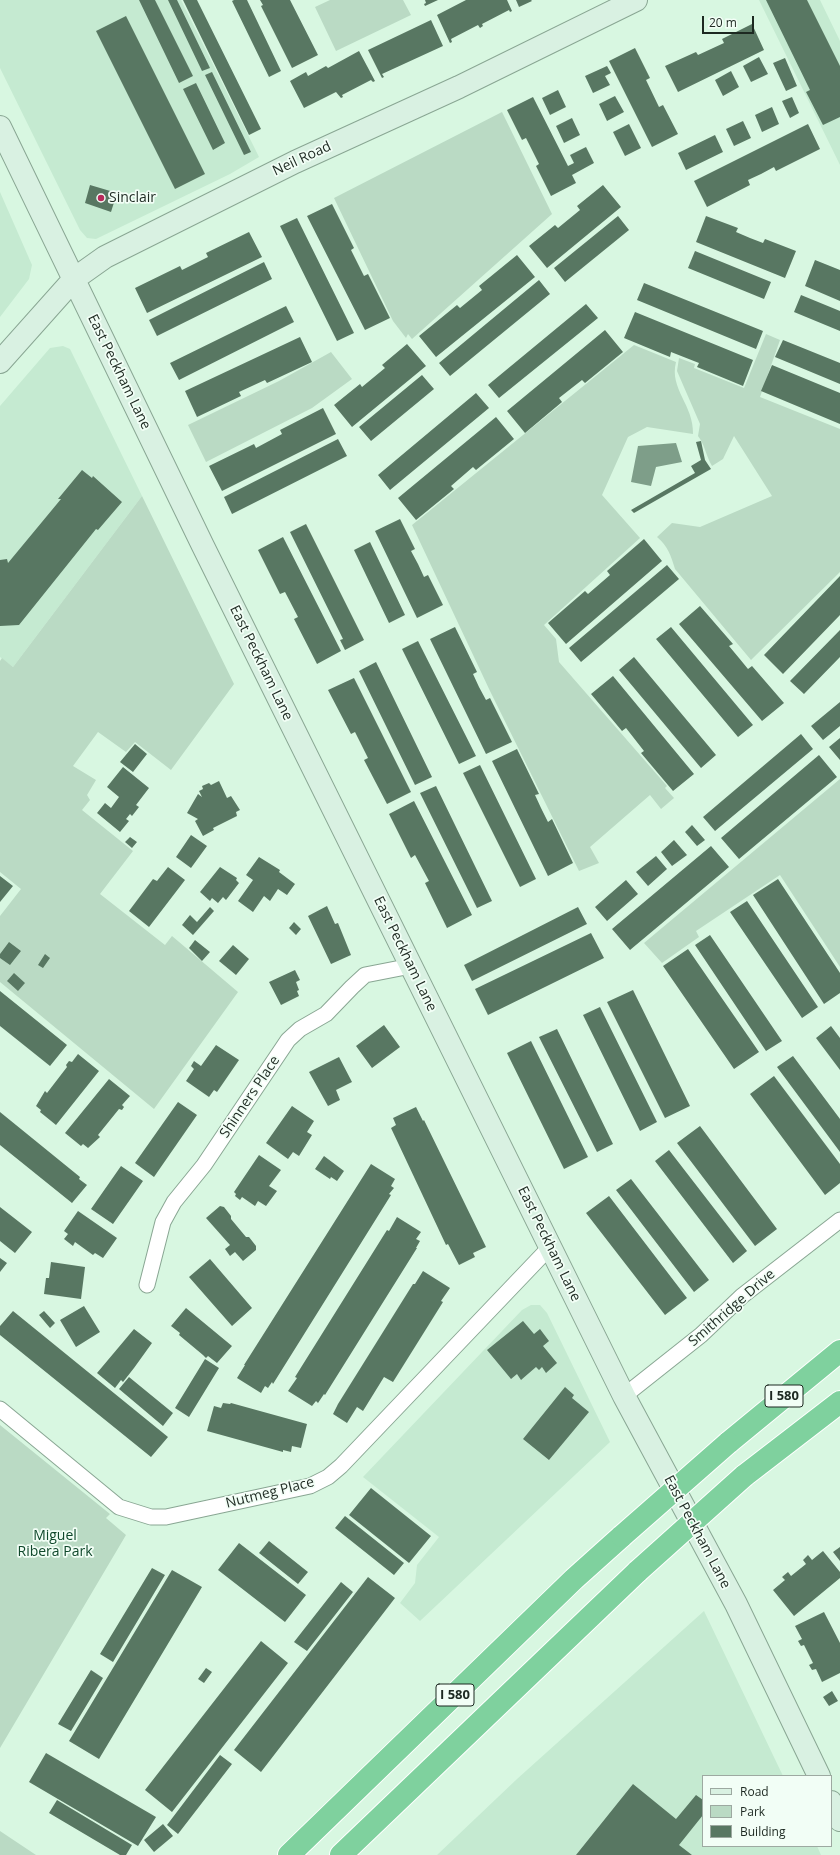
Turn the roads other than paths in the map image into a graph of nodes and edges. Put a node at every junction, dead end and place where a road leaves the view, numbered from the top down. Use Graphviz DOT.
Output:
graph roads {
  1 [pos="636,0"];
  2 [pos="0,127"];
  3 [pos="74,279"];
  4 [pos="0,362"];
  5 [pos="411,966"];
  6 [pos="840,1220"];
  7 [pos="550,1247"];
  8 [pos="147,1285"];
  9 [pos="840,1351"];
  10 [pos="624,1396"];
  11 [pos="840,1402"];
  12 [pos="0,1409"];
  13 [pos="819,1775"];
  14 [pos="832,1804"];
  15 [pos="840,1820"];
  16 [pos="289,1855"];
  17 [pos="341,1855"];
  1 -- 3 [label="street, Neil Road"];
  2 -- 3 [label="street, East Peckham Lane"];
  3 -- 4 [label="street, Neil Road"];
  3 -- 5 [label="street, East Peckham Lane"];
  5 -- 7 [label="street, East Peckham Lane"];
  5 -- 8 [label="street, Shinners Place"];
  6 -- 10 [label="street, Smithridge Drive"];
  7 -- 10 [label="street, East Peckham Lane"];
  7 -- 12 [label="street, Nutmeg Place"];
  9 -- 16 [label="highway, I 580, bridge"];
  10 -- 13 [label="street, East Peckham Lane"];
  11 -- 17 [label="highway, I 580, bridge"];
  14 -- 15 [label="street"];
}
